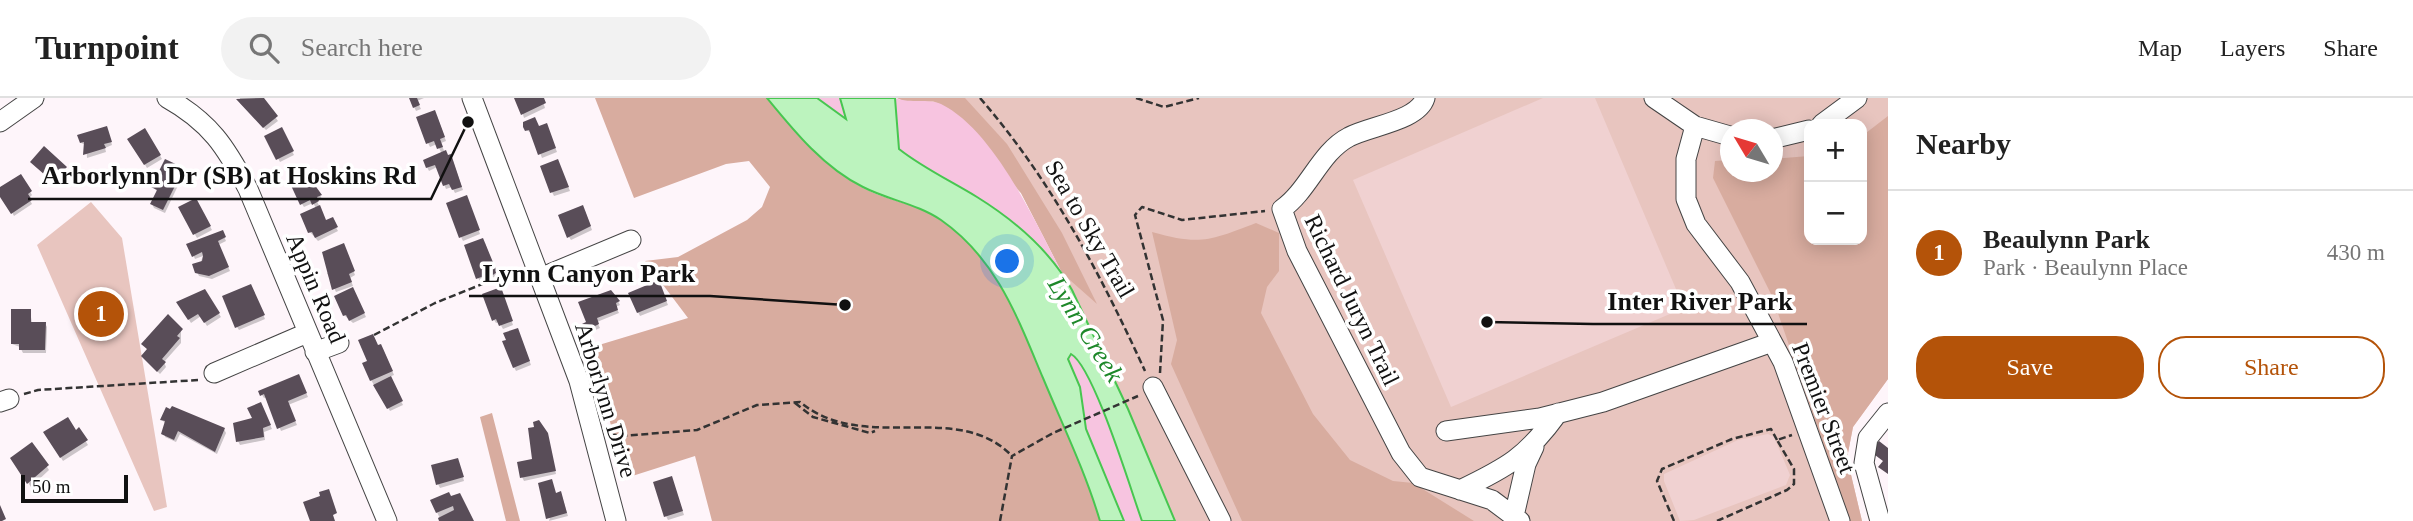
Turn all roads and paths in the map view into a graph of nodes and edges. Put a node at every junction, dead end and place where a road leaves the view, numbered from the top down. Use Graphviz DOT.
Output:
graph roads {
  1 [pos="34,98"];
  2 [pos="167,98"];
  3 [pos="472,98"];
  4 [pos="980,98"];
  5 [pos="1136,98"];
  6 [pos="1199,98"];
  7 [pos="1425,98"];
  8 [pos="1654,98"];
  9 [pos="1857,98"];
  10 [pos="1829,119"];
  11 [pos="0,122"];
  12 [pos="1695,126"];
  13 [pos="1804,131"];
  14 [pos="1720,133"];
  15 [pos="1783,136"];
  16 [pos="1282,209"];
  17 [pos="631,240"];
  18 [pos="537,271"];
  19 [pos="307,333"];
  20 [pos="374,335"];
  21 [pos="339,342"];
  22 [pos="1772,342"];
  23 [pos="315,352"];
  24 [pos="214,373"];
  25 [pos="1146,391"];
  26 [pos="4,400"];
  27 [pos="1888,413"];
  28 [pos="1558,414"];
  29 [pos="593,430"];
  30 [pos="1807,430"];
  31 [pos="1446,431"];
  32 [pos="1777,440"];
  33 [pos="1535,446"];
  34 [pos="1012,456"];
  35 [pos="1460,490"];
  36 [pos="1517,519"];
  37 [pos="387,521"];
  38 [pos="616,521"];
  39 [pos="1000,521"];
  40 [pos="1220,521"];
  41 [pos="1674,521"];
  42 [pos="1717,521"];
  43 [pos="1840,521"];
  44 [pos="1880,521"];
  1 -- 11 [label="street"];
  2 -- 19 [label="street, Appin Road"];
  3 -- 18 [label="street, Arborlynn Drive"];
  4 -- 25 [label="path, Sea to Sky Trail"];
  5 -- 6 [label="path"];
  7 -- 16 [label="street, Richard Juryn Trail"];
  8 -- 12 [label="street"];
  9 -- 10 [label="street"];
  12 -- 14 [label="street"];
  12 -- 22 [label="street, Premier Street"];
  13 -- 15 [label="street"];
  16 -- 25 [label="path"];
  16 -- 35 [label="street, Richard Juryn Trail"];
  17 -- 18 [label="street"];
  18 -- 20 [label="path"];
  18 -- 29 [label="street, Arborlynn Drive"];
  19 -- 23 [label="street, Appin Road"];
  19 -- 24 [label="street"];
  21 -- 23 [label="street"];
  22 -- 28 [label="street"];
  22 -- 30 [label="street, Premier Street"];
  23 -- 37 [label="street, Appin Road"];
  24 -- 26 [label="path"];
  25 -- 34 [label="path"];
  25 -- 40 [label="street"];
  27 -- 44 [label="street"];
  28 -- 31 [label="street"];
  28 -- 33 [label="street"];
  29 -- 34 [label="path"];
  29 -- 38 [label="street, Arborlynn Drive"];
  30 -- 32 [label="path"];
  30 -- 43 [label="street, Premier Street"];
  32 -- 41 [label="path"];
  32 -- 42 [label="path"];
  33 -- 35 [label="street"];
  33 -- 36 [label="street"];
  34 -- 39 [label="path"];
  35 -- 36 [label="street, Richard Juryn Trail"];
}
